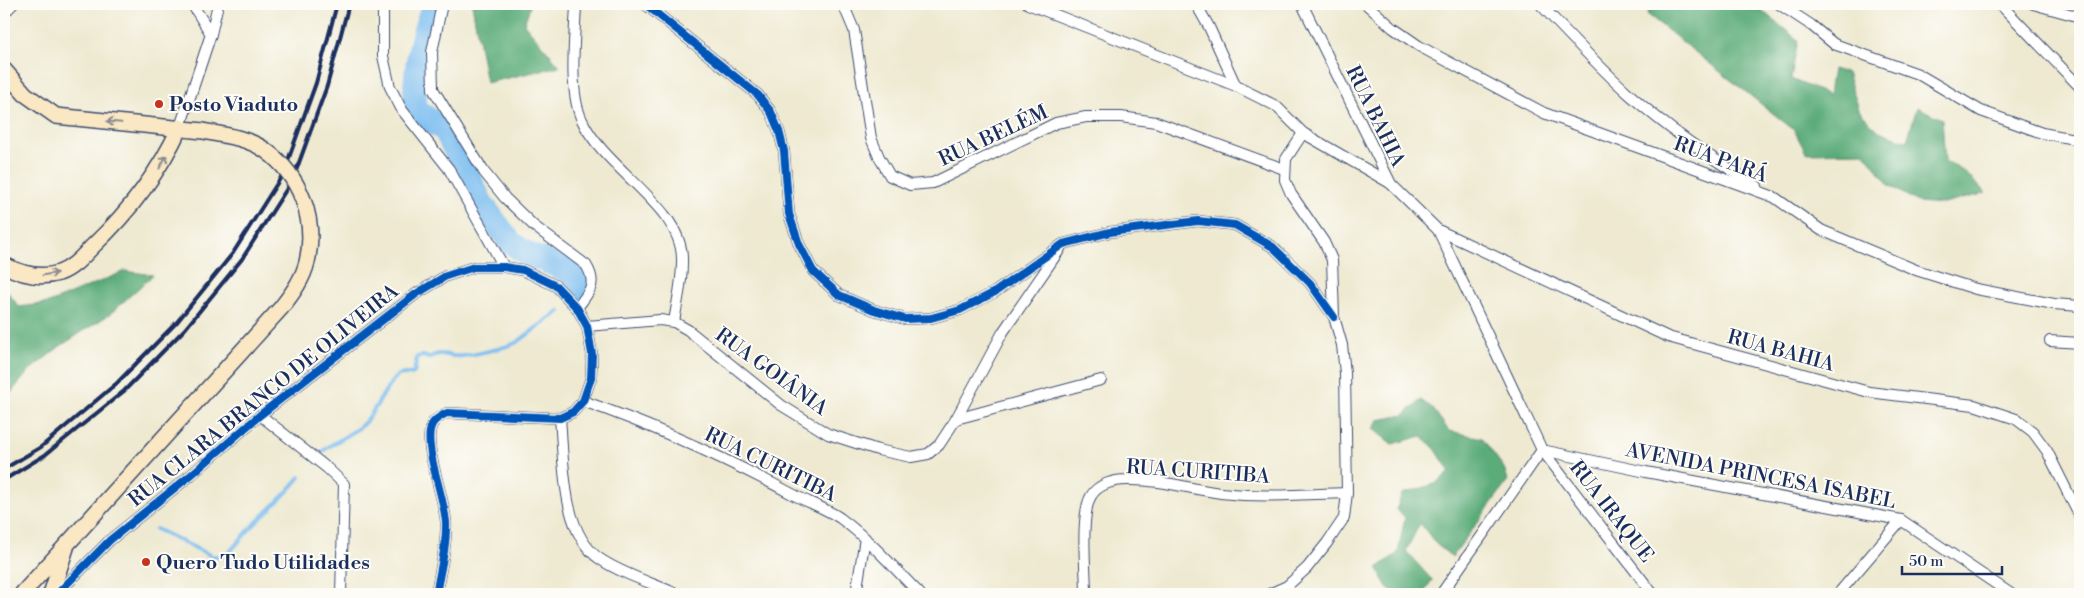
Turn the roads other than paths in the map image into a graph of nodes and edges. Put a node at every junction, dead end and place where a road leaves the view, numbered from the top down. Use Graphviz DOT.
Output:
graph roads {
  1 [pos="14,4"];
  2 [pos="192,4"];
  3 [pos="218,4"];
  4 [pos="383,4"];
  5 [pos="442,4"];
  6 [pos="576,4"];
  7 [pos="645,4"];
  8 [pos="843,4"];
  9 [pos="1028,4"];
  10 [pos="1196,4"];
  11 [pos="1302,4"];
  12 [pos="1366,4"];
  13 [pos="1540,4"];
  14 [pos="1779,4"];
  15 [pos="2000,4"];
  16 [pos="2033,4"];
  17 [pos="4,13"];
  18 [pos="2080,17"];
  19 [pos="211,34"];
  20 [pos="4,70"];
  21 [pos="1236,86"];
  22 [pos="2080,87"];
  23 [pos="180,127"];
  24 [pos="1303,133"];
  25 [pos="2080,140"];
  26 [pos="1284,170"];
  27 [pos="1391,184"];
  28 [pos="1774,197"];
  29 [pos="1438,230"];
  30 [pos="1063,244"];
  31 [pos="4,265"];
  32 [pos="504,267"];
  33 [pos="2080,306"];
  34 [pos="578,308"];
  35 [pos="1334,317"];
  36 [pos="674,322"];
  37 [pos="587,326"];
  38 [pos="2050,341"];
  39 [pos="2080,343"];
  40 [pos="1101,380"];
  41 [pos="583,402"];
  42 [pos="260,415"];
  43 [pos="560,418"];
  44 [pos="956,419"];
  45 [pos="1542,450"];
  46 [pos="1347,493"];
  47 [pos="2080,517"];
  48 [pos="1902,520"];
  49 [pos="865,538"];
  50 [pos="68,542"];
  51 [pos="22,594"];
  52 [pos="51,594"];
  53 [pos="57,594"];
  54 [pos="342,594"];
  55 [pos="436,594"];
  56 [pos="676,594"];
  57 [pos="856,594"];
  58 [pos="920,594"];
  59 [pos="1086,594"];
  60 [pos="1269,594"];
  61 [pos="1441,594"];
  62 [pos="1653,594"];
  63 [pos="1838,594"];
  64 [pos="2011,594"];
  1 -- 17 [label="street"];
  2 -- 19 [label="street"];
  3 -- 19 [label="street"];
  4 -- 32 [label="street"];
  5 -- 34 [label="street"];
  6 -- 36 [label="street"];
  7 -- 30 [label="street"];
  8 -- 26 [label="street, RUA BELÉM"];
  9 -- 21 [label="street"];
  10 -- 21 [label="street"];
  11 -- 27 [label="street, RUA BAHIA"];
  12 -- 28 [label="street, RUA PARÁ"];
  13 -- 28 [label="street"];
  14 -- 25 [label="street"];
  15 -- 22 [label="street"];
  16 -- 18 [label="street"];
  19 -- 23 [label="street"];
  23 -- 20 [label="main road, one-way"];
  21 -- 24 [label="street"];
  31 -- 23 [label="main road, one-way"];
  23 -- 50 [label="main road, bridge"];
  24 -- 26 [label="street"];
  24 -- 27 [label="street"];
  26 -- 35 [label="street"];
  27 -- 29 [label="street, RUA BAHIA"];
  28 -- 33 [label="street, RUA PARÁ"];
  29 -- 45 [label="street, RUA BAHIA"];
  29 -- 47 [label="street, RUA BAHIA"];
  30 -- 35 [label="street"];
  30 -- 44 [label="street, RUA GOIÂNIA"];
  32 -- 34 [label="street, RUA CLARA BRANCO DE OLIVEIRA"];
  32 -- 42 [label="street, RUA CLARA BRANCO DE OLIVEIRA"];
  34 -- 37 [label="street, RUA CLARA BRANCO DE OLIVEIRA"];
  35 -- 46 [label="street"];
  36 -- 37 [label="street"];
  36 -- 44 [label="street, RUA GOIÂNIA"];
  37 -- 41 [label="street, RUA CLARA BRANCO DE OLIVEIRA"];
  38 -- 39 [label="street"];
  40 -- 44 [label="street"];
  41 -- 43 [label="street"];
  41 -- 49 [label="street, RUA CURITIBA"];
  42 -- 53 [label="street, RUA CLARA BRANCO DE OLIVEIRA"];
  42 -- 54 [label="street"];
  43 -- 55 [label="street"];
  43 -- 56 [label="street"];
  45 -- 48 [label="street, AVENIDA PRINCESA ISABEL"];
  45 -- 61 [label="street"];
  45 -- 62 [label="street, RUA IRAQUE"];
  46 -- 59 [label="street, RUA CURITIBA"];
  46 -- 60 [label="street"];
  48 -- 63 [label="street"];
  48 -- 64 [label="street, AVENIDA PRINCESA ISABEL"];
  49 -- 57 [label="street"];
  49 -- 58 [label="street, RUA CURITIBA"];
  50 -- 51 [label="main road"];
  50 -- 52 [label="main road"];
}
